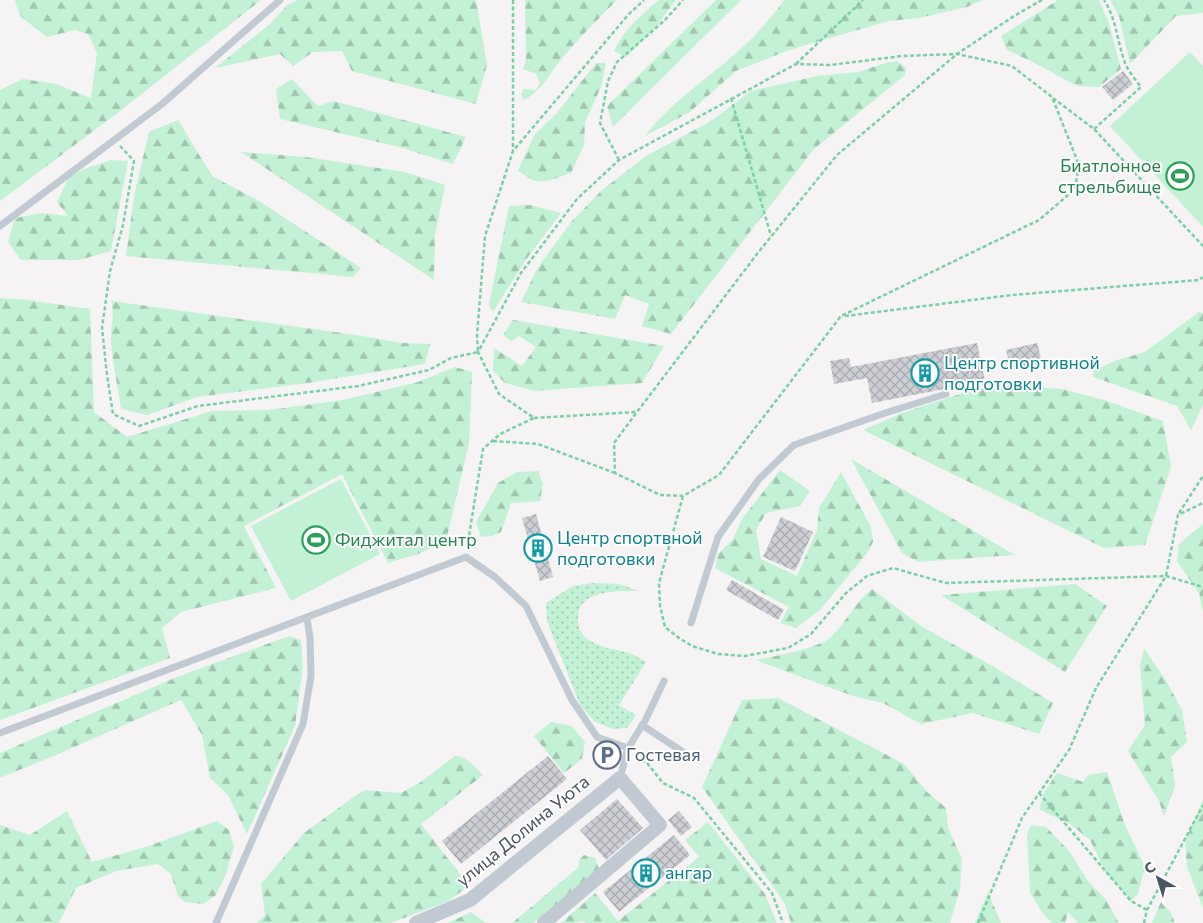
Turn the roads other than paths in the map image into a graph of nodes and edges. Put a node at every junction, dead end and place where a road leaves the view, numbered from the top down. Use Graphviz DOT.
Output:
graph roads {
  1 [pos="280,0"];
  2 [pos="0,226"];
  3 [pos="946,394"];
  4 [pos="307,618"];
  5 [pos="691,623"];
  6 [pos="664,681"];
  7 [pos="642,725"];
  8 [pos="0,733"];
  9 [pos="627,751"];
  10 [pos="682,752"];
  11 [pos="620,778"];
  12 [pos="216,923"];
  13 [pos="416,923"];
  14 [pos="544,923"];
  1 -- 2 [label="lane"];
  3 -- 5 [label="lane"];
  4 -- 8 [label="lane"];
  4 -- 9 [label="lane"];
  4 -- 12 [label="lane"];
  6 -- 7 [label="lane"];
  7 -- 9 [label="lane"];
  7 -- 10 [label="lane"];
  9 -- 11 [label="lane"];
  11 -- 13 [label="street, улица Долина Уюта"];
  11 -- 14 [label="street"];
}
